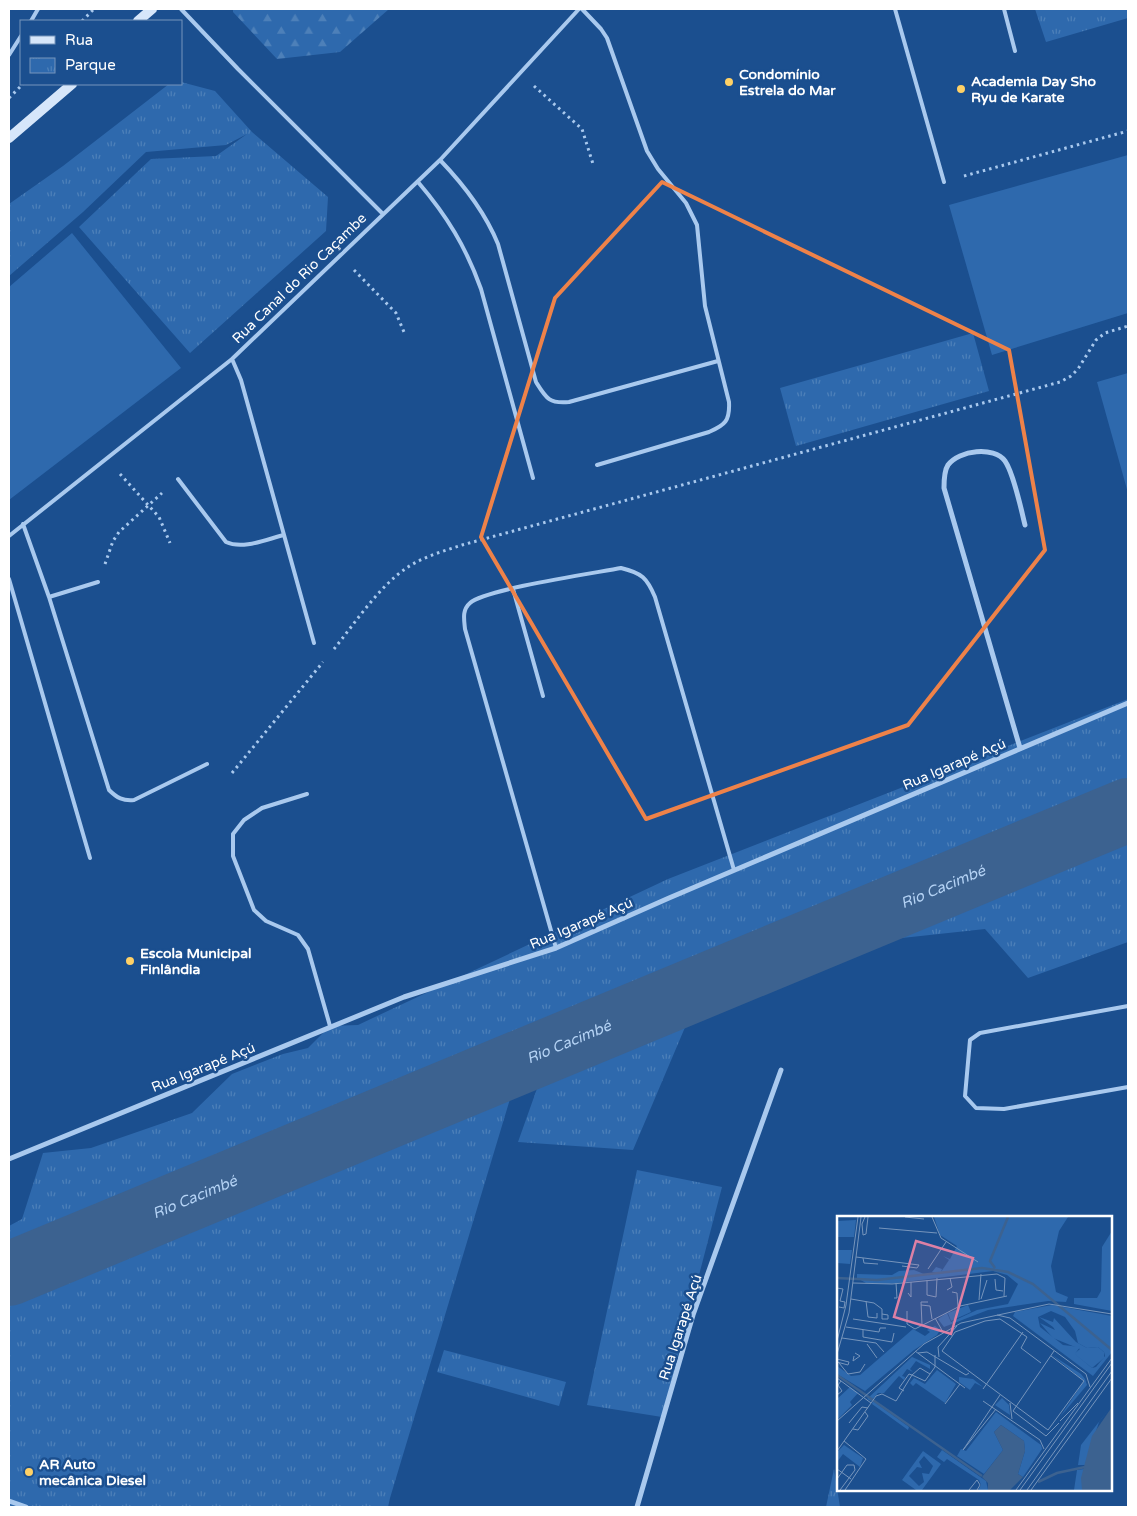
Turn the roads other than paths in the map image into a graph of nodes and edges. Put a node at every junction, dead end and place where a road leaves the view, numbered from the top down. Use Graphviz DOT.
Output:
graph roads {
  1 [pos="38,9"];
  2 [pos="152,9"];
  3 [pos="181,9"];
  4 [pos="580,9"];
  5 [pos="894,9"];
  6 [pos="1004,9"];
  7 [pos="32,20"];
  8 [pos="139,20"];
  9 [pos="20,38"];
  10 [pos="1015,51"];
  11 [pos="9,55"];
  12 [pos="71,85"];
  13 [pos="9,138"];
  14 [pos="440,160"];
  15 [pos="418,182"];
  16 [pos="944,182"];
  17 [pos="382,214"];
  18 [pos="232,359"];
  19 [pos="718,361"];
  20 [pos="597,464"];
  21 [pos="533,478"];
  22 [pos="178,479"];
  23 [pos="23,524"];
  24 [pos="1025,525"];
  25 [pos="284,535"];
  26 [pos="9,536"];
  27 [pos="9,579"];
  28 [pos="98,582"];
  29 [pos="513,589"];
  30 [pos="49,597"];
  31 [pos="314,644"];
  32 [pos="543,696"];
  33 [pos="1128,703"];
  34 [pos="1020,748"];
  35 [pos="207,764"];
  36 [pos="307,794"];
  37 [pos="90,858"];
  38 [pos="734,870"];
  39 [pos="556,948"];
  40 [pos="1128,1006"];
  41 [pos="330,1026"];
  42 [pos="781,1070"];
  43 [pos="1128,1087"];
  44 [pos="9,1159"];
  45 [pos="9,1501"];
  46 [pos="26,1507"];
  47 [pos="637,1507"];
  1 -- 7 [label="lane"];
  2 -- 8 [label="street"];
  3 -- 17 [label="lane"];
  4 -- 14 [label="lane, Rua Canal do Rio Caçambe"];
  4 -- 19 [label="lane"];
  5 -- 16 [label="lane"];
  6 -- 10 [label="lane"];
  9 -- 11 [label="lane"];
  12 -- 13 [label="street"];
  14 -- 15 [label="lane, Rua Canal do Rio Caçambe"];
  14 -- 19 [label="lane"];
  15 -- 17 [label="lane, Rua Canal do Rio Caçambe"];
  15 -- 21 [label="lane"];
  17 -- 18 [label="lane, Rua Canal do Rio Caçambe"];
  18 -- 23 [label="lane, Rua Canal do Rio Caçambe"];
  18 -- 25 [label="lane"];
  19 -- 20 [label="lane"];
  22 -- 25 [label="lane"];
  23 -- 26 [label="lane, Rua Canal do Rio Caçambe"];
  23 -- 30 [label="lane"];
  24 -- 34 [label="street"];
  25 -- 31 [label="lane"];
  27 -- 37 [label="lane"];
  28 -- 30 [label="lane"];
  29 -- 32 [label="lane"];
  29 -- 38 [label="lane"];
  29 -- 39 [label="lane"];
  30 -- 35 [label="lane"];
  33 -- 34 [label="street, Rua Igarapé Açú"];
  34 -- 38 [label="street, Rua Igarapé Açú"];
  36 -- 41 [label="lane"];
  38 -- 39 [label="street, Rua Igarapé Açú"];
  39 -- 41 [label="street, Rua Igarapé Açú"];
  40 -- 43 [label="lane"];
  41 -- 44 [label="street, Rua Igarapé Açú"];
  42 -- 47 [label="street, Rua Igarapé Açú"];
  45 -- 46 [label="street"];
}
